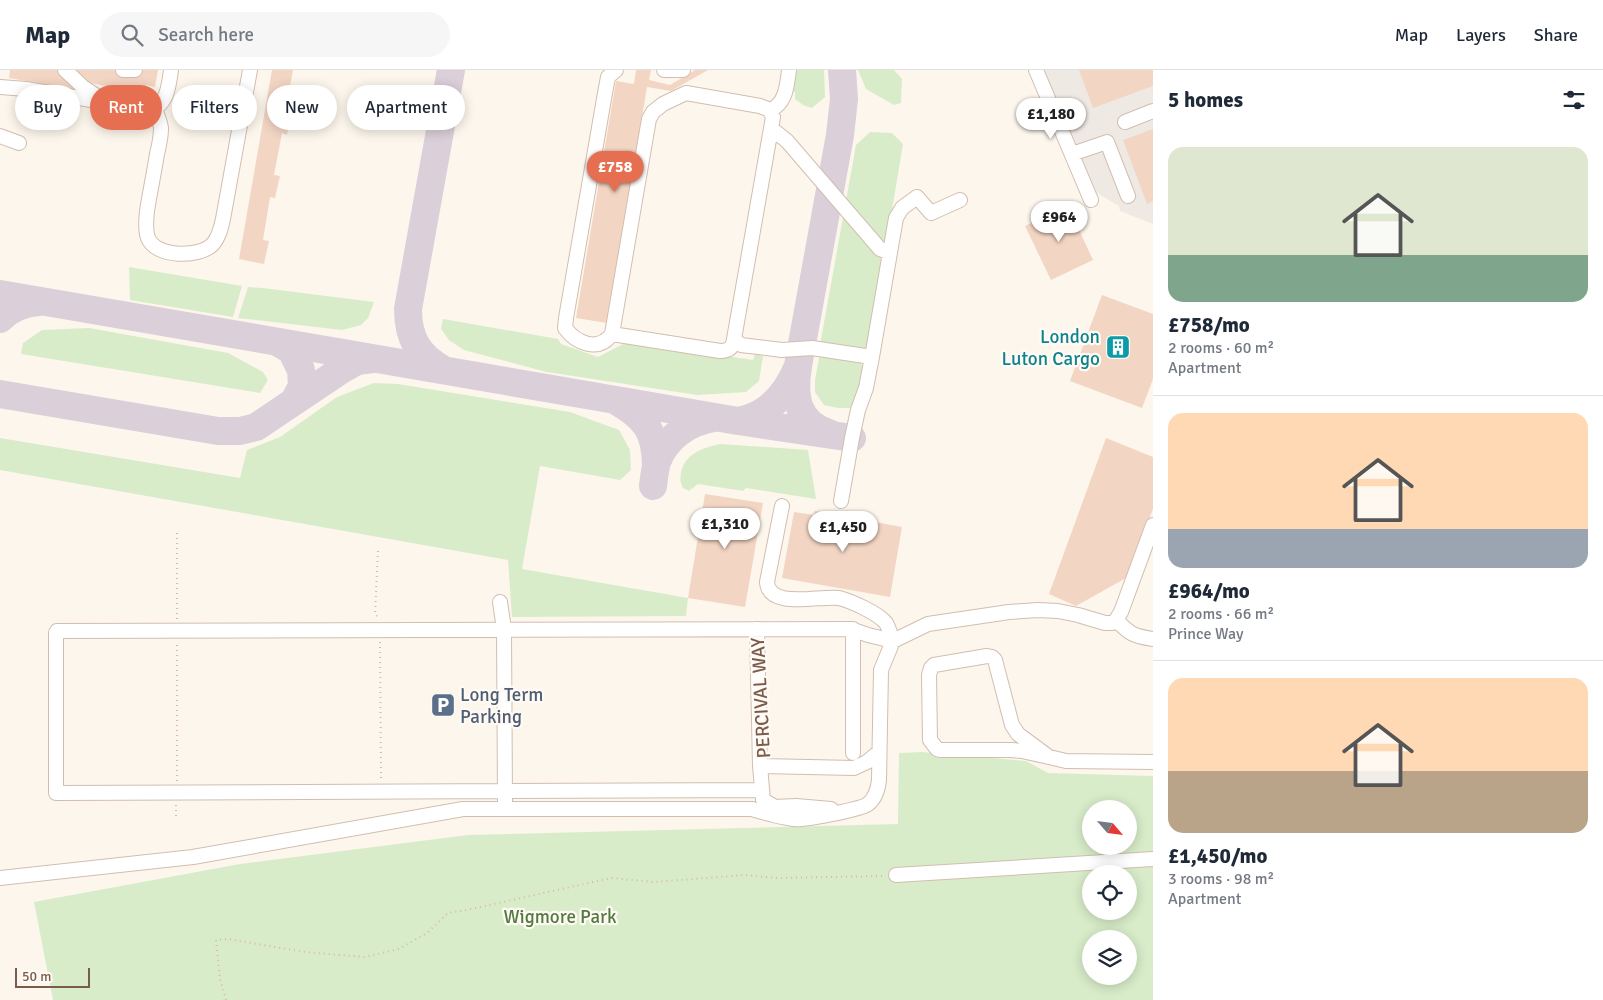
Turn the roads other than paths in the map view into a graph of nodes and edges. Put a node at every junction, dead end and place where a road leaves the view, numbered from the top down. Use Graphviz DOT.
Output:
graph roads {
  1 [pos="65,70"];
  2 [pos="123,70"];
  3 [pos="135,70"];
  4 [pos="171,70"];
  5 [pos="250,70"];
  6 [pos="664,70"];
  7 [pos="683,70"];
  8 [pos="789,70"];
  9 [pos="1036,70"];
  10 [pos="613,72"];
  11 [pos="0,78"];
  12 [pos="17,85"];
  13 [pos="0,87"];
  14 [pos="15,88"];
  15 [pos="90,92"];
  16 [pos="162,101"];
  17 [pos="770,110"];
  18 [pos="1153,110"];
  19 [pos="1125,122"];
  20 [pos="772,129"];
  21 [pos="161,130"];
  22 [pos="0,136"];
  23 [pos="20,142"];
  24 [pos="1072,154"];
  25 [pos="1128,196"];
  26 [pos="960,200"];
  27 [pos="1091,200"];
  28 [pos="890,253"];
  29 [pos="612,334"];
  30 [pos="734,339"];
  31 [pos="872,357"];
  32 [pos="841,501"];
  33 [pos="782,506"];
  34 [pos="1153,525"];
  35 [pos="500,602"];
  36 [pos="1116,620"];
  37 [pos="504,629"];
  38 [pos="757,629"];
  39 [pos="853,630"];
  40 [pos="1153,639"];
  41 [pos="893,641"];
  42 [pos="853,752"];
  43 [pos="879,752"];
  44 [pos="1049,757"];
  45 [pos="1153,762"];
  46 [pos="760,766"];
  47 [pos="761,790"];
  48 [pos="505,792"];
  49 [pos="506,810"];
  50 [pos="844,810"];
  51 [pos="1153,859"];
  52 [pos="896,875"];
  53 [pos="0,878"];
  1 -- 15 [label="street"];
  2 -- 3 [label="street"];
  4 -- 16 [label="street"];
  5 -- 21 [label="street"];
  6 -- 7 [label="street"];
  8 -- 17 [label="street"];
  9 -- 24 [label="street"];
  10 -- 29 [label="street"];
  11 -- 12 [label="street"];
  13 -- 14 [label="street"];
  17 -- 20 [label="street"];
  17 -- 29 [label="street"];
  18 -- 19 [label="street"];
  20 -- 28 [label="street"];
  20 -- 30 [label="street"];
  22 -- 23 [label="street"];
  24 -- 25 [label="street"];
  24 -- 27 [label="street"];
  26 -- 28 [label="street"];
  28 -- 31 [label="street"];
  29 -- 30 [label="street"];
  30 -- 31 [label="street"];
  31 -- 32 [label="street"];
  33 -- 41 [label="street"];
  34 -- 36 [label="street"];
  35 -- 37 [label="street"];
  36 -- 40 [label="street"];
  36 -- 41 [label="street"];
  37 -- 38 [label="street"];
  37 -- 48 [label="street"];
  37 -- 48 [label="street"];
  38 -- 39 [label="street"];
  38 -- 46 [label="street, PERCIVAL WAY"];
  39 -- 41 [label="street"];
  39 -- 42 [label="street"];
  41 -- 43 [label="street"];
  43 -- 46 [label="street, PERCIVAL WAY"];
  43 -- 50 [label="street"];
  44 -- 44 [label="street"];
  44 -- 45 [label="street"];
  46 -- 47 [label="street"];
  47 -- 48 [label="street"];
  47 -- 50 [label="street"];
  48 -- 49 [label="street"];
  49 -- 50 [label="street"];
  49 -- 53 [label="street"];
  51 -- 52 [label="street"];
}
